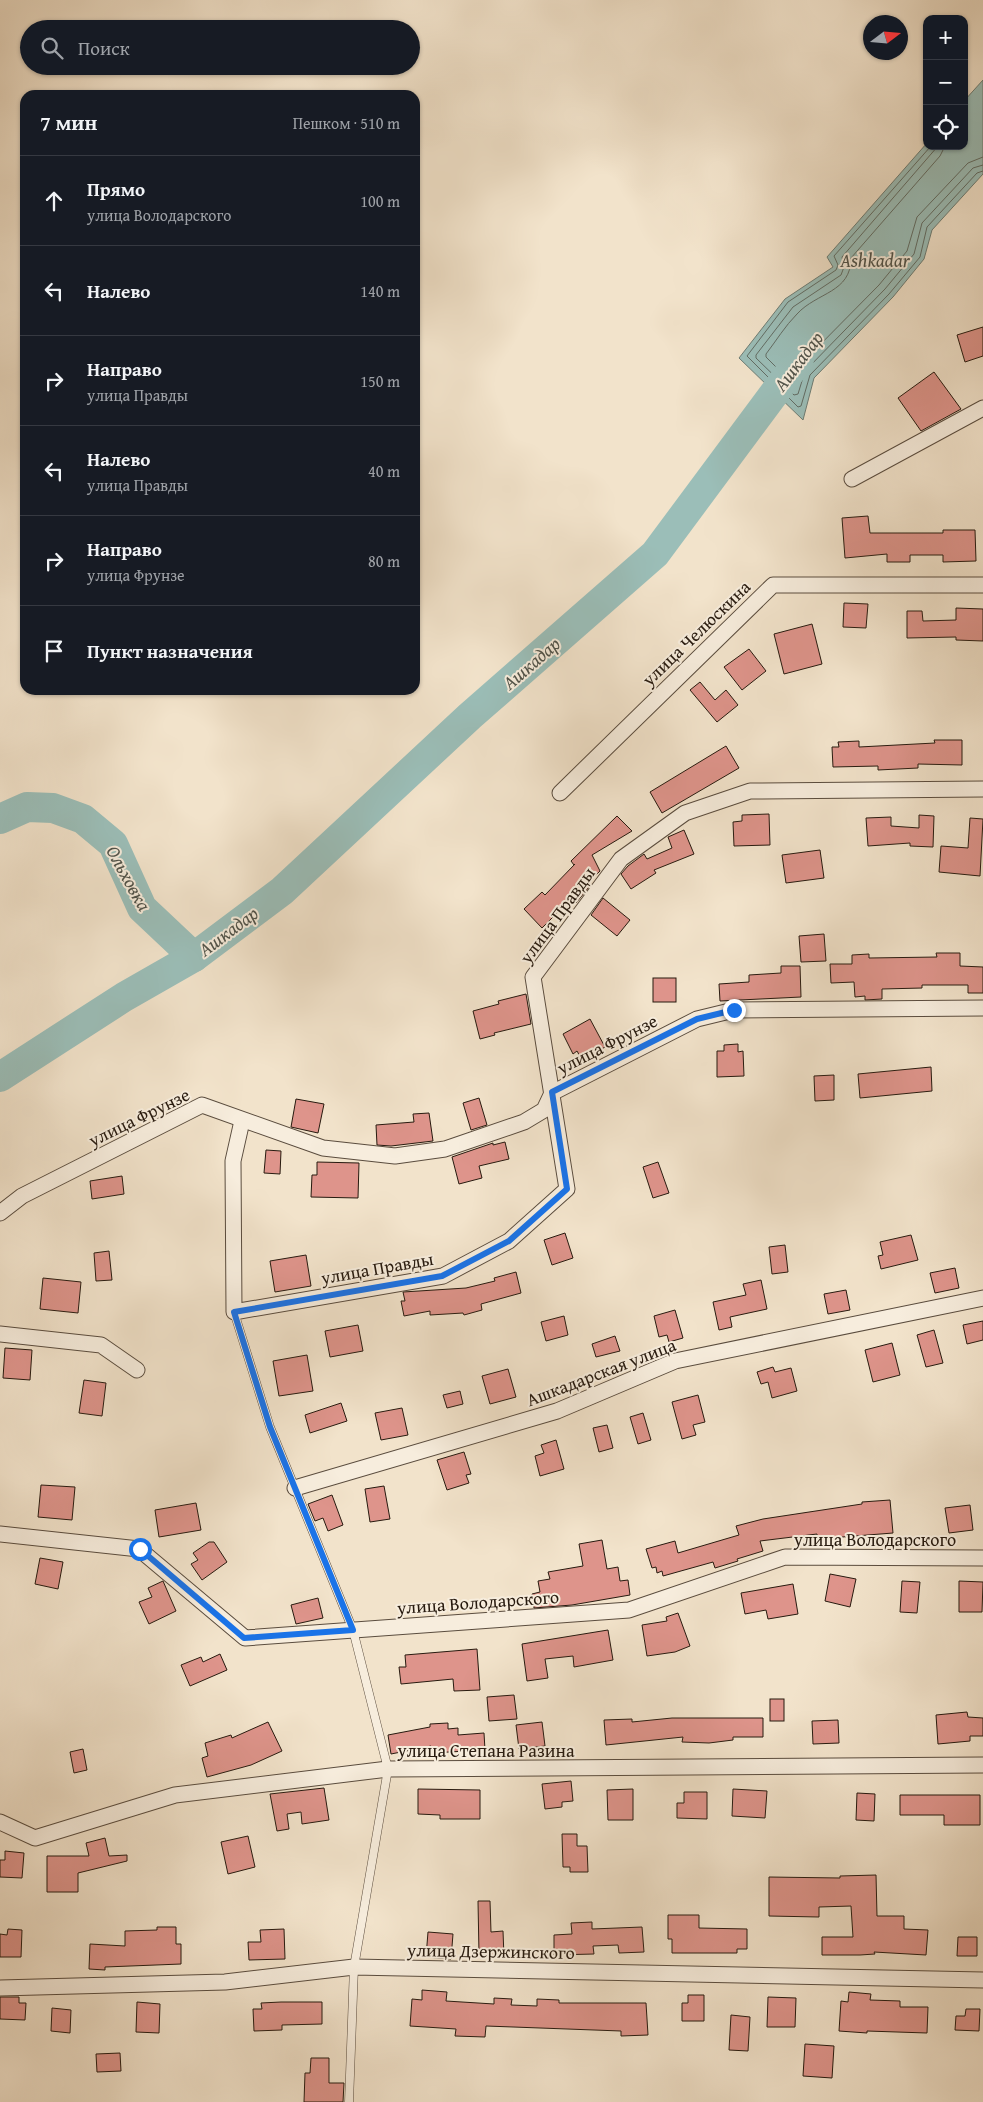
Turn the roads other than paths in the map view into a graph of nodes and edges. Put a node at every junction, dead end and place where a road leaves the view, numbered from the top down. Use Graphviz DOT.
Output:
graph roads {
  1 [pos="983,408"];
  2 [pos="852,479"];
  3 [pos="983,584"];
  4 [pos="983,789"];
  5 [pos="560,793"];
  6 [pos="983,1008"];
  7 [pos="552,1092"];
  8 [pos="242,1121"];
  9 [pos="0,1213"];
  10 [pos="983,1298"];
  11 [pos="234,1312"];
  12 [pos="0,1334"];
  13 [pos="137,1370"];
  14 [pos="295,1488"];
  15 [pos="0,1534"];
  16 [pos="983,1558"];
  17 [pos="353,1630"];
  18 [pos="983,1766"];
  19 [pos="388,1769"];
  20 [pos="0,1822"];
  21 [pos="354,1967"];
  22 [pos="983,1980"];
  23 [pos="0,1988"];
  24 [pos="349,2102"];
  1 -- 2 [label="street"];
  3 -- 5 [label="street, улица Челюскина"];
  4 -- 7 [label="street, улица Правды"];
  6 -- 7 [label="street, улица Фрунзе"];
  7 -- 8 [label="street, улица Фрунзе"];
  7 -- 11 [label="street, улица Правды"];
  8 -- 9 [label="street, улица Фрунзе"];
  8 -- 11 [label="street"];
  10 -- 14 [label="street, Ашкадарская улица"];
  11 -- 14 [label="lane"];
  12 -- 13 [label="street"];
  14 -- 17 [label="lane"];
  15 -- 17 [label="street, улица Володарского"];
  16 -- 17 [label="street, улица Володарского"];
  17 -- 19 [label="lane"];
  18 -- 19 [label="street, улица Степана Разина"];
  19 -- 20 [label="street, улица Степана Разина"];
  19 -- 21 [label="lane"];
  21 -- 22 [label="street, улица Дзержинского"];
  21 -- 23 [label="street, улица Дзержинского"];
  21 -- 24 [label="lane"];
}
